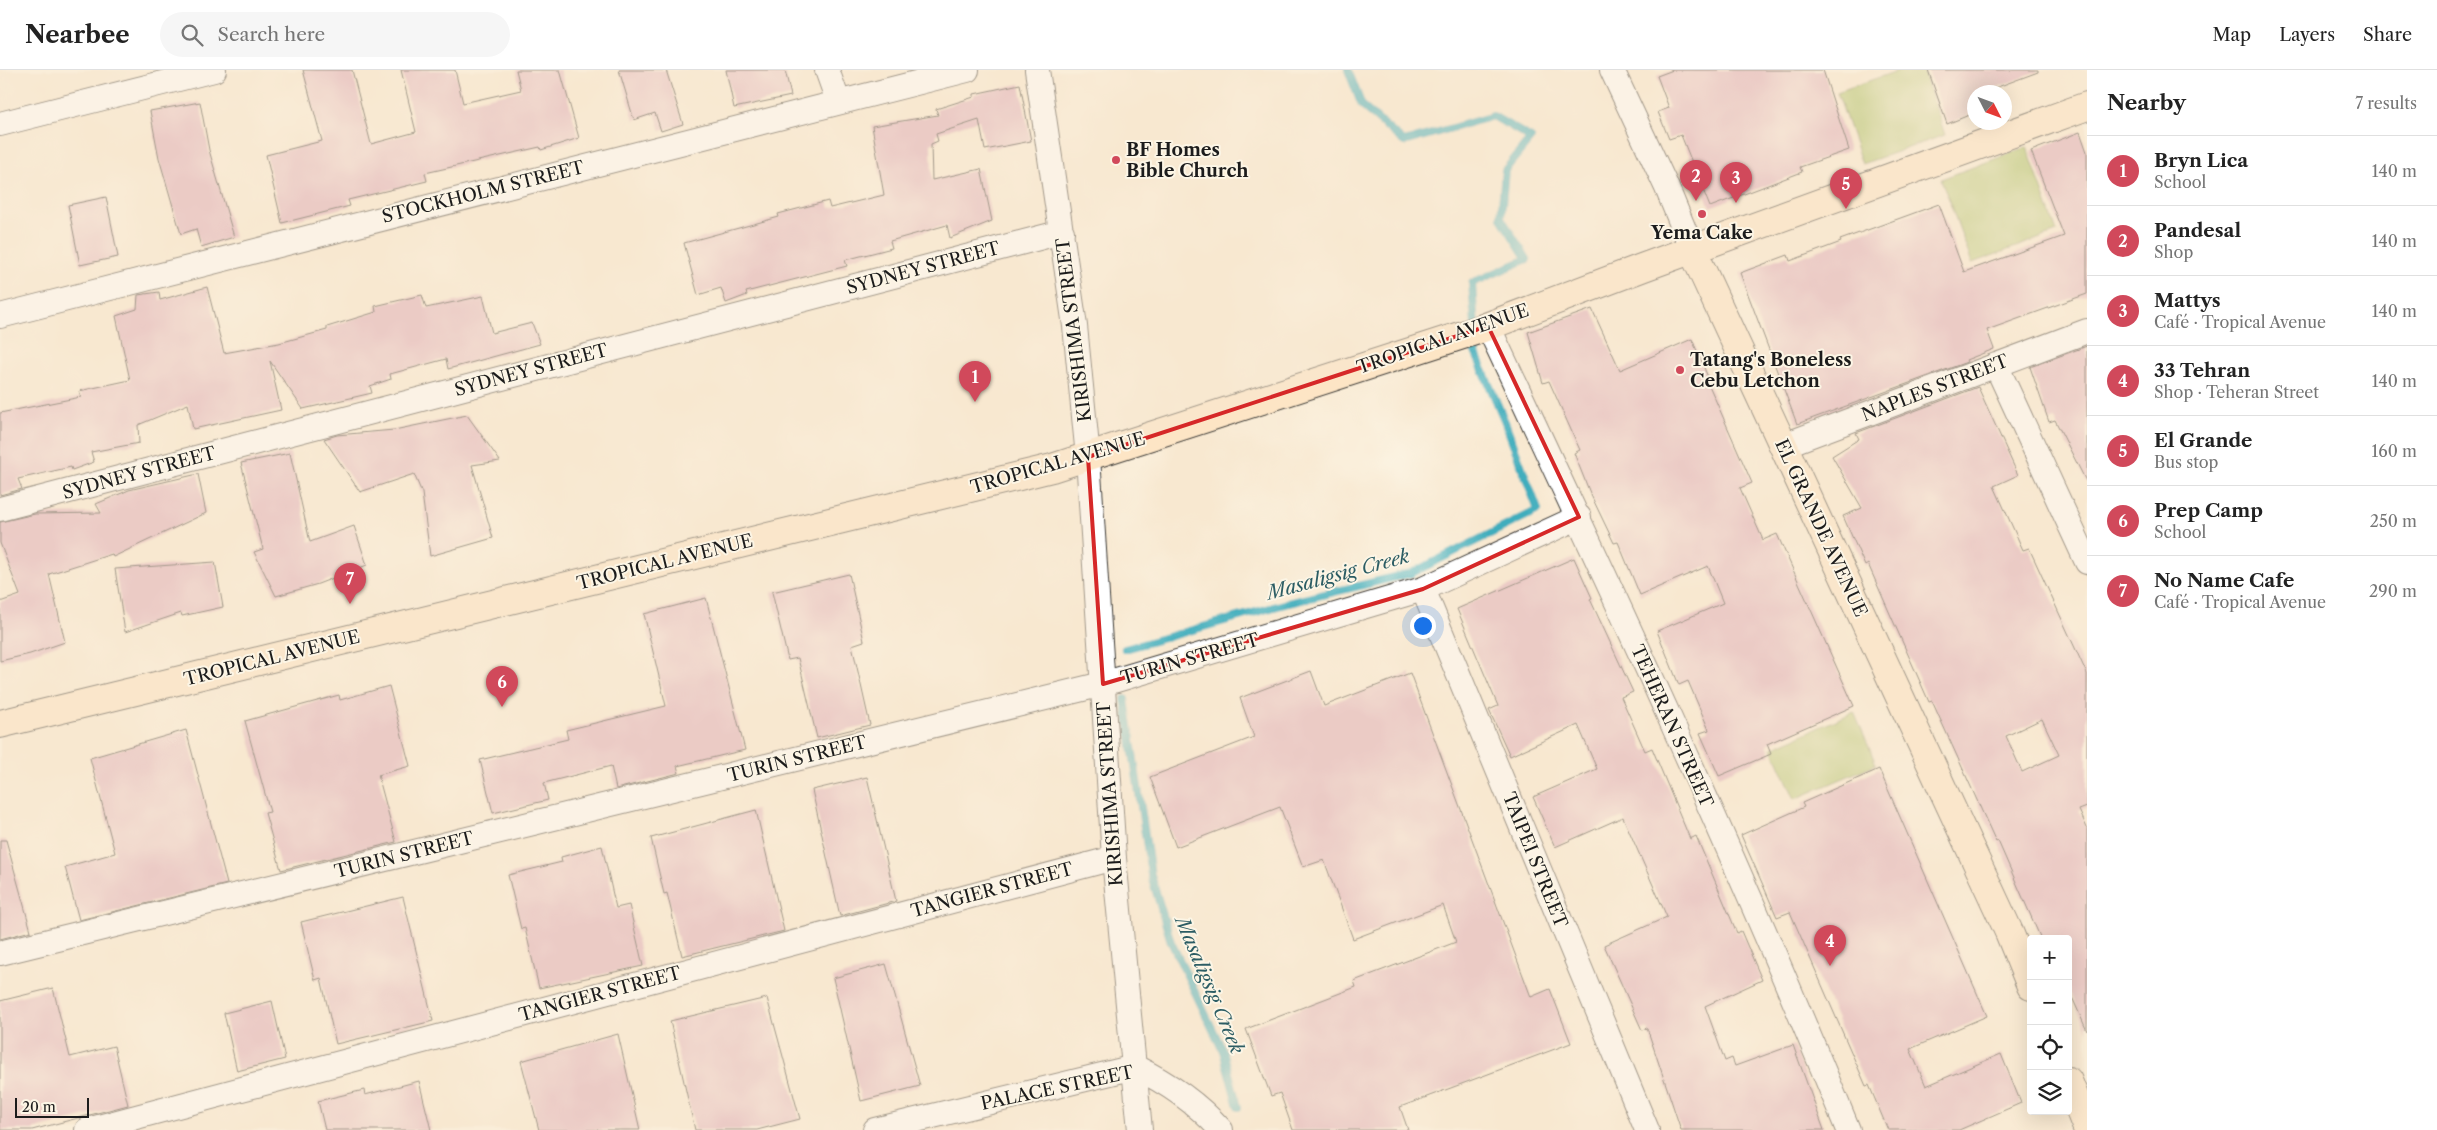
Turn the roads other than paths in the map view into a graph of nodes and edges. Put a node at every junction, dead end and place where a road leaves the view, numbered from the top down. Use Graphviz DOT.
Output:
graph roads {
  1 [pos="214,70"];
  2 [pos="827,70"];
  3 [pos="967,70"];
  4 [pos="1037,70"];
  5 [pos="1612,70"];
  6 [pos="838,101"];
  7 [pos="2087,106"];
  8 [pos="0,124"];
  9 [pos="1062,232"];
  10 [pos="1692,249"];
  11 [pos="0,316"];
  12 [pos="1488,326"];
  13 [pos="2087,331"];
  14 [pos="1996,365"];
  15 [pos="1782,446"];
  16 [pos="1088,457"];
  17 [pos="0,509"];
  18 [pos="1579,517"];
  19 [pos="2087,562"];
  20 [pos="1423,589"];
  21 [pos="1102,684"];
  22 [pos="0,724"];
  23 [pos="1114,858"];
  24 [pos="0,953"];
  25 [pos="2029,980"];
  26 [pos="1135,1068"];
  27 [pos="2072,1091"];
  28 [pos="2087,1128"];
  29 [pos="87,1130"];
  30 [pos="874,1130"];
  31 [pos="1140,1130"];
  32 [pos="1221,1130"];
  33 [pos="1647,1130"];
  34 [pos="1848,1130"];
  1 -- 8 [label="street"];
  2 -- 6 [label="street"];
  3 -- 6 [label="street, STOCKHOLM STREET"];
  4 -- 9 [label="street, KIRISHIMA STREET"];
  5 -- 10 [label="street, EL GRANDE AVENUE"];
  6 -- 11 [label="street, STOCKHOLM STREET"];
  7 -- 10 [label="street, TROPICAL AVENUE"];
  9 -- 16 [label="street, KIRISHIMA STREET"];
  9 -- 17 [label="street, SYDNEY STREET"];
  10 -- 12 [label="street, TROPICAL AVENUE"];
  10 -- 15 [label="street, EL GRANDE AVENUE"];
  12 -- 16 [label="street, TROPICAL AVENUE"];
  12 -- 18 [label="street, TEHERAN STREET"];
  13 -- 14 [label="street, NAPLES STREET"];
  14 -- 15 [label="street, NAPLES STREET"];
  14 -- 19 [label="street"];
  15 -- 25 [label="street, EL GRANDE AVENUE"];
  16 -- 21 [label="street, KIRISHIMA STREET"];
  16 -- 22 [label="street, TROPICAL AVENUE"];
  18 -- 20 [label="street, TURIN STREET"];
  18 -- 34 [label="street, TEHERAN STREET"];
  20 -- 21 [label="street, TURIN STREET"];
  20 -- 33 [label="street, TAIPEI STREET"];
  21 -- 23 [label="street, KIRISHIMA STREET"];
  21 -- 24 [label="street, TURIN STREET"];
  23 -- 26 [label="street, KIRISHIMA STREET"];
  23 -- 29 [label="street, TANGIER STREET"];
  26 -- 30 [label="street, PALACE STREET"];
  26 -- 31 [label="street, KIRISHIMA STREET"];
  26 -- 32 [label="street, PALACE STREET"];
  27 -- 28 [label="street"];
}
